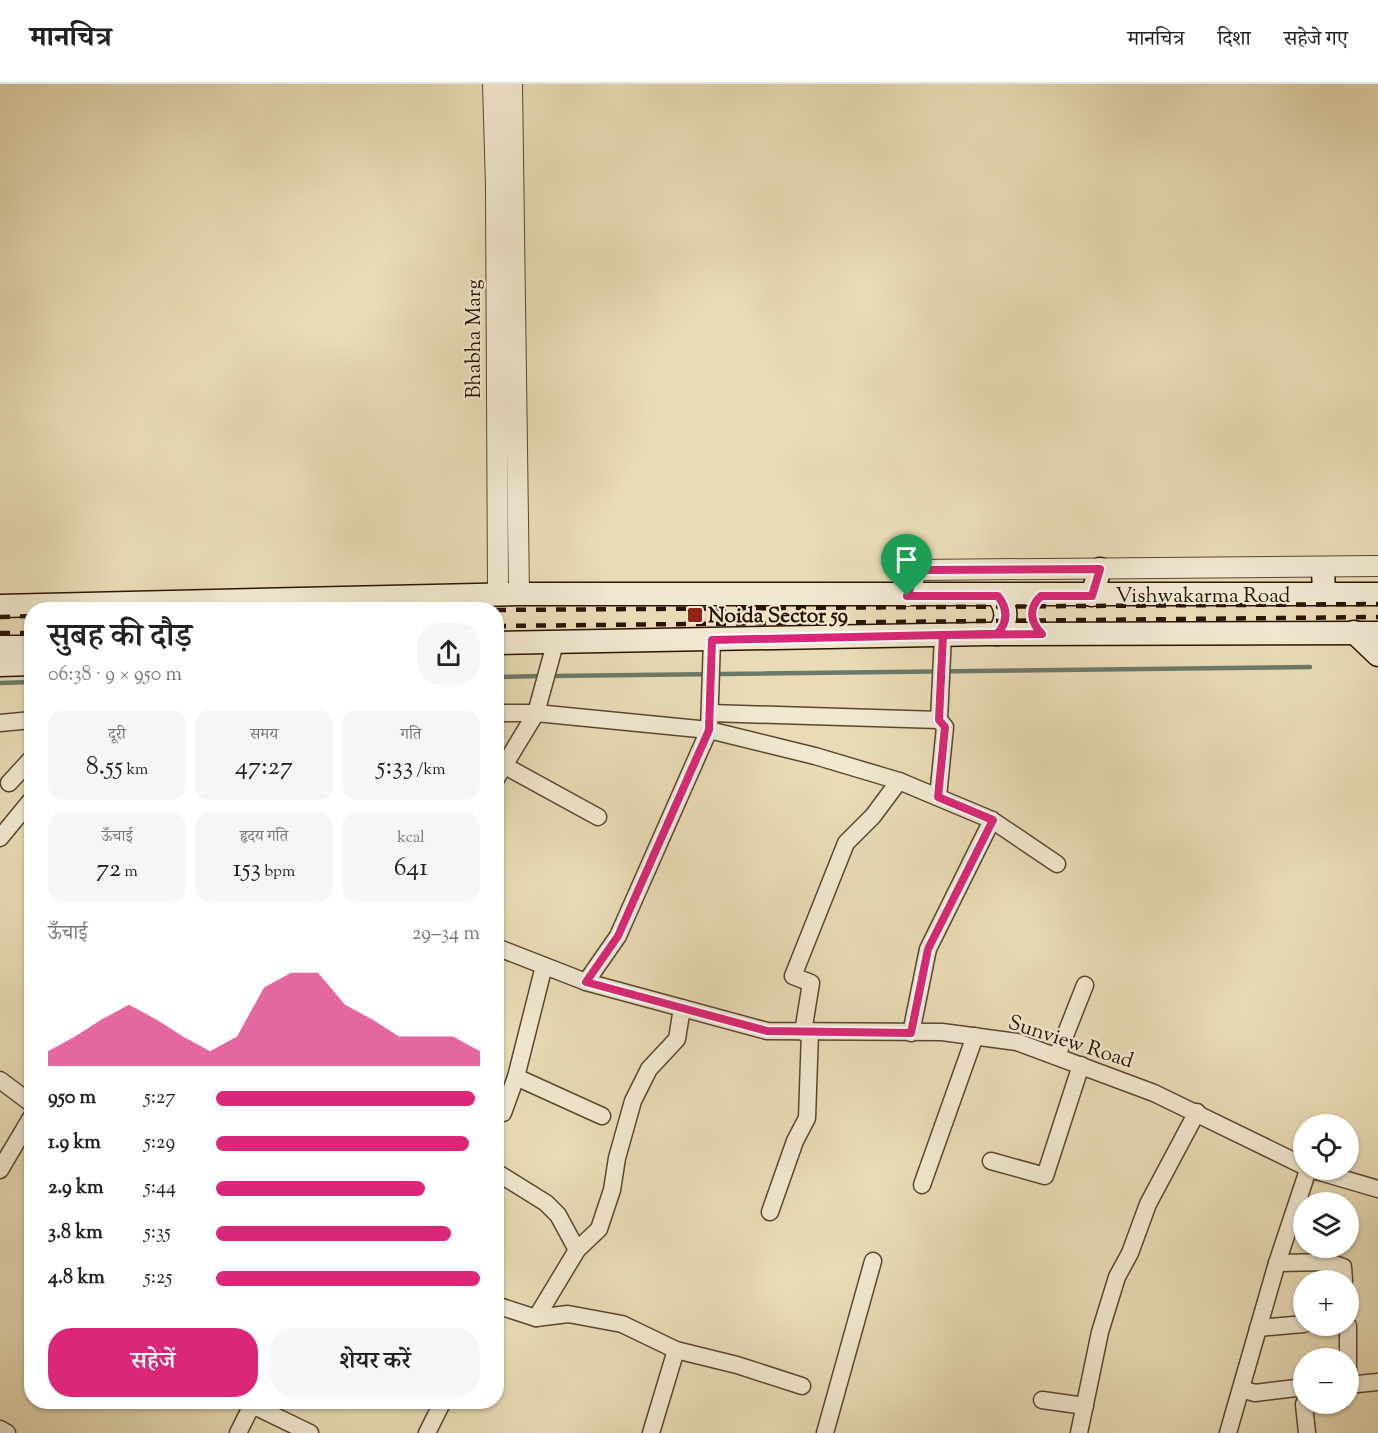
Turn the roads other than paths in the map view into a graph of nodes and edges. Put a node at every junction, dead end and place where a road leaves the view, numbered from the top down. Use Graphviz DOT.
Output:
graph roads {
  1 [pos="493,84"];
  2 [pos="512,84"];
  3 [pos="498,535"];
  4 [pos="519,535"];
  5 [pos="1378,566"];
  6 [pos="1100,569"];
  7 [pos="1323,569"];
  8 [pos="0,592"];
  9 [pos="508,594"];
  10 [pos="1324,594"];
  11 [pos="1378,594"];
  12 [pos="907,596"];
  13 [pos="998,596"];
  14 [pos="1041,596"];
  15 [pos="1092,596"];
  16 [pos="124,602"];
  17 [pos="169,602"];
  18 [pos="24,605"];
  19 [pos="0,606"];
  20 [pos="1354,632"];
  21 [pos="1378,633"];
  22 [pos="997,634"];
  23 [pos="1042,634"];
  24 [pos="943,635"];
  25 [pos="556,640"];
  26 [pos="712,640"];
  27 [pos="504,643"];
  28 [pos="0,647"];
  29 [pos="24,647"];
  30 [pos="1378,655"];
  31 [pos="24,664"];
  32 [pos="0,665"];
  33 [pos="504,713"];
  34 [pos="536,713"];
  35 [pos="710,713"];
  36 [pos="939,720"];
  37 [pos="24,721"];
  38 [pos="0,723"];
  39 [pos="709,730"];
  40 [pos="24,767"];
  41 [pos="504,768"];
  42 [pos="504,774"];
  43 [pos="899,781"];
  44 [pos="9,783"];
  45 [pos="938,797"];
  46 [pos="24,809"];
  47 [pos="598,817"];
  48 [pos="993,820"];
  49 [pos="0,838"];
  50 [pos="1057,864"];
  51 [pos="504,950"];
  52 [pos="544,966"];
  53 [pos="586,982"];
  54 [pos="1085,985"];
  55 [pos="682,1008"];
  56 [pos="807,1032"];
  57 [pos="911,1033"];
  58 [pos="975,1036"];
  59 [pos="1057,1056"];
  60 [pos="1082,1065"];
  61 [pos="516,1077"];
  62 [pos="0,1080"];
  63 [pos="24,1098"];
  64 [pos="504,1110"];
  65 [pos="1197,1112"];
  66 [pos="602,1116"];
  67 [pos="24,1130"];
  68 [pos="1293,1160"];
  69 [pos="991,1161"];
  70 [pos="0,1170"];
  71 [pos="504,1177"];
  72 [pos="1305,1180"];
  73 [pos="1347,1180"];
  74 [pos="922,1185"];
  75 [pos="1378,1189"];
  76 [pos="770,1212"];
  77 [pos="578,1250"];
  78 [pos="873,1261"];
  79 [pos="1277,1263"];
  80 [pos="1343,1270"];
  81 [pos="504,1308"];
  82 [pos="536,1318"];
  83 [pos="1293,1325"];
  84 [pos="1258,1328"];
  85 [pos="675,1350"];
  86 [pos="1378,1382"];
  87 [pos="1359,1384"];
  88 [pos="802,1386"];
  89 [pos="1241,1389"];
  90 [pos="1293,1394"];
  91 [pos="1042,1400"];
  92 [pos="1085,1406"];
  93 [pos="250,1409"];
  94 [pos="264,1409"];
  95 [pos="439,1409"];
  96 [pos="1305,1414"];
  97 [pos="0,1429"];
  98 [pos="7,1433"];
  99 [pos="238,1433"];
  100 [pos="310,1433"];
  101 [pos="427,1433"];
  102 [pos="651,1433"];
  103 [pos="825,1433"];
  104 [pos="1079,1433"];
  105 [pos="1228,1433"];
  106 [pos="1307,1433"];
  1 -- 3 [label="street, Bhabha Marg"];
  2 -- 4 [label="street, Bhabha Marg"];
  3 -- 4 [label="street"];
  3 -- 9 [label="street, Bhabha Marg"];
  4 -- 9 [label="street, Bhabha Marg"];
  5 -- 7 [label="street"];
  6 -- 7 [label="street"];
  6 -- 12 [label="street"];
  6 -- 15 [label="main road"];
  7 -- 10 [label="main road"];
  8 -- 16 [label="main road"];
  9 -- 12 [label="main road, Vishwakarma Road"];
  9 -- 17 [label="main road, Vishwakarma Road"];
  10 -- 11 [label="main road, Vishwakarma Road"];
  10 -- 15 [label="main road, Vishwakarma Road"];
  12 -- 13 [label="main road, Vishwakarma Road"];
  13 -- 14 [label="main road, Vishwakarma Road"];
  13 -- 22 [label="main road"];
  14 -- 15 [label="main road, Vishwakarma Road"];
  14 -- 23 [label="main road"];
  18 -- 19 [label="main road, Vishwakarma Road"];
  20 -- 21 [label="main road, Vishwakarma Road"];
  20 -- 23 [label="main road, Vishwakarma Road"];
  20 -- 30 [label="main road"];
  22 -- 23 [label="main road, Vishwakarma Road"];
  22 -- 24 [label="main road, Vishwakarma Road"];
  24 -- 26 [label="main road, Vishwakarma Road"];
  24 -- 36 [label="street"];
  25 -- 26 [label="main road, Vishwakarma Road"];
  25 -- 27 [label="main road, Vishwakarma Road"];
  25 -- 34 [label="street"];
  26 -- 35 [label="street"];
  28 -- 29 [label="main road"];
  31 -- 32 [label="main road"];
  33 -- 34 [label="street"];
  34 -- 39 [label="street"];
  34 -- 41 [label="street"];
  35 -- 36 [label="street"];
  35 -- 39 [label="street"];
  36 -- 45 [label="street"];
  37 -- 38 [label="street"];
  39 -- 43 [label="street"];
  39 -- 53 [label="street"];
  40 -- 44 [label="street"];
  42 -- 47 [label="street"];
  43 -- 45 [label="street"];
  43 -- 56 [label="street"];
  45 -- 48 [label="street"];
  46 -- 49 [label="street"];
  48 -- 50 [label="street"];
  48 -- 57 [label="street"];
  51 -- 52 [label="street, Sunview Road"];
  52 -- 53 [label="street, Sunview Road"];
  52 -- 61 [label="street"];
  53 -- 55 [label="street, Sunview Road"];
  54 -- 59 [label="street"];
  55 -- 56 [label="street, Sunview Road"];
  55 -- 77 [label="street"];
  56 -- 57 [label="street, Sunview Road"];
  56 -- 76 [label="street"];
  57 -- 58 [label="street, Sunview Road"];
  58 -- 59 [label="street, Sunview Road"];
  58 -- 74 [label="street"];
  59 -- 60 [label="street, Sunview Road"];
  60 -- 65 [label="street, Sunview Road"];
  60 -- 69 [label="street"];
  61 -- 64 [label="street"];
  61 -- 66 [label="street"];
  62 -- 63 [label="street"];
  65 -- 68 [label="street, Sunview Road"];
  65 -- 92 [label="street"];
  67 -- 70 [label="street"];
  71 -- 77 [label="street"];
  72 -- 79 [label="street"];
  73 -- 75 [label="street"];
  77 -- 82 [label="street"];
  78 -- 103 [label="street"];
  79 -- 80 [label="street"];
  79 -- 84 [label="street"];
  81 -- 82 [label="street"];
  82 -- 85 [label="street"];
  83 -- 84 [label="street"];
  84 -- 89 [label="street"];
  85 -- 88 [label="street"];
  85 -- 102 [label="street"];
  86 -- 87 [label="street"];
  89 -- 90 [label="street"];
  89 -- 105 [label="street"];
  91 -- 92 [label="street"];
  92 -- 104 [label="street"];
  93 -- 99 [label="street"];
  94 -- 100 [label="street"];
  95 -- 101 [label="street"];
  96 -- 106 [label="street"];
  97 -- 98 [label="street"];
}
